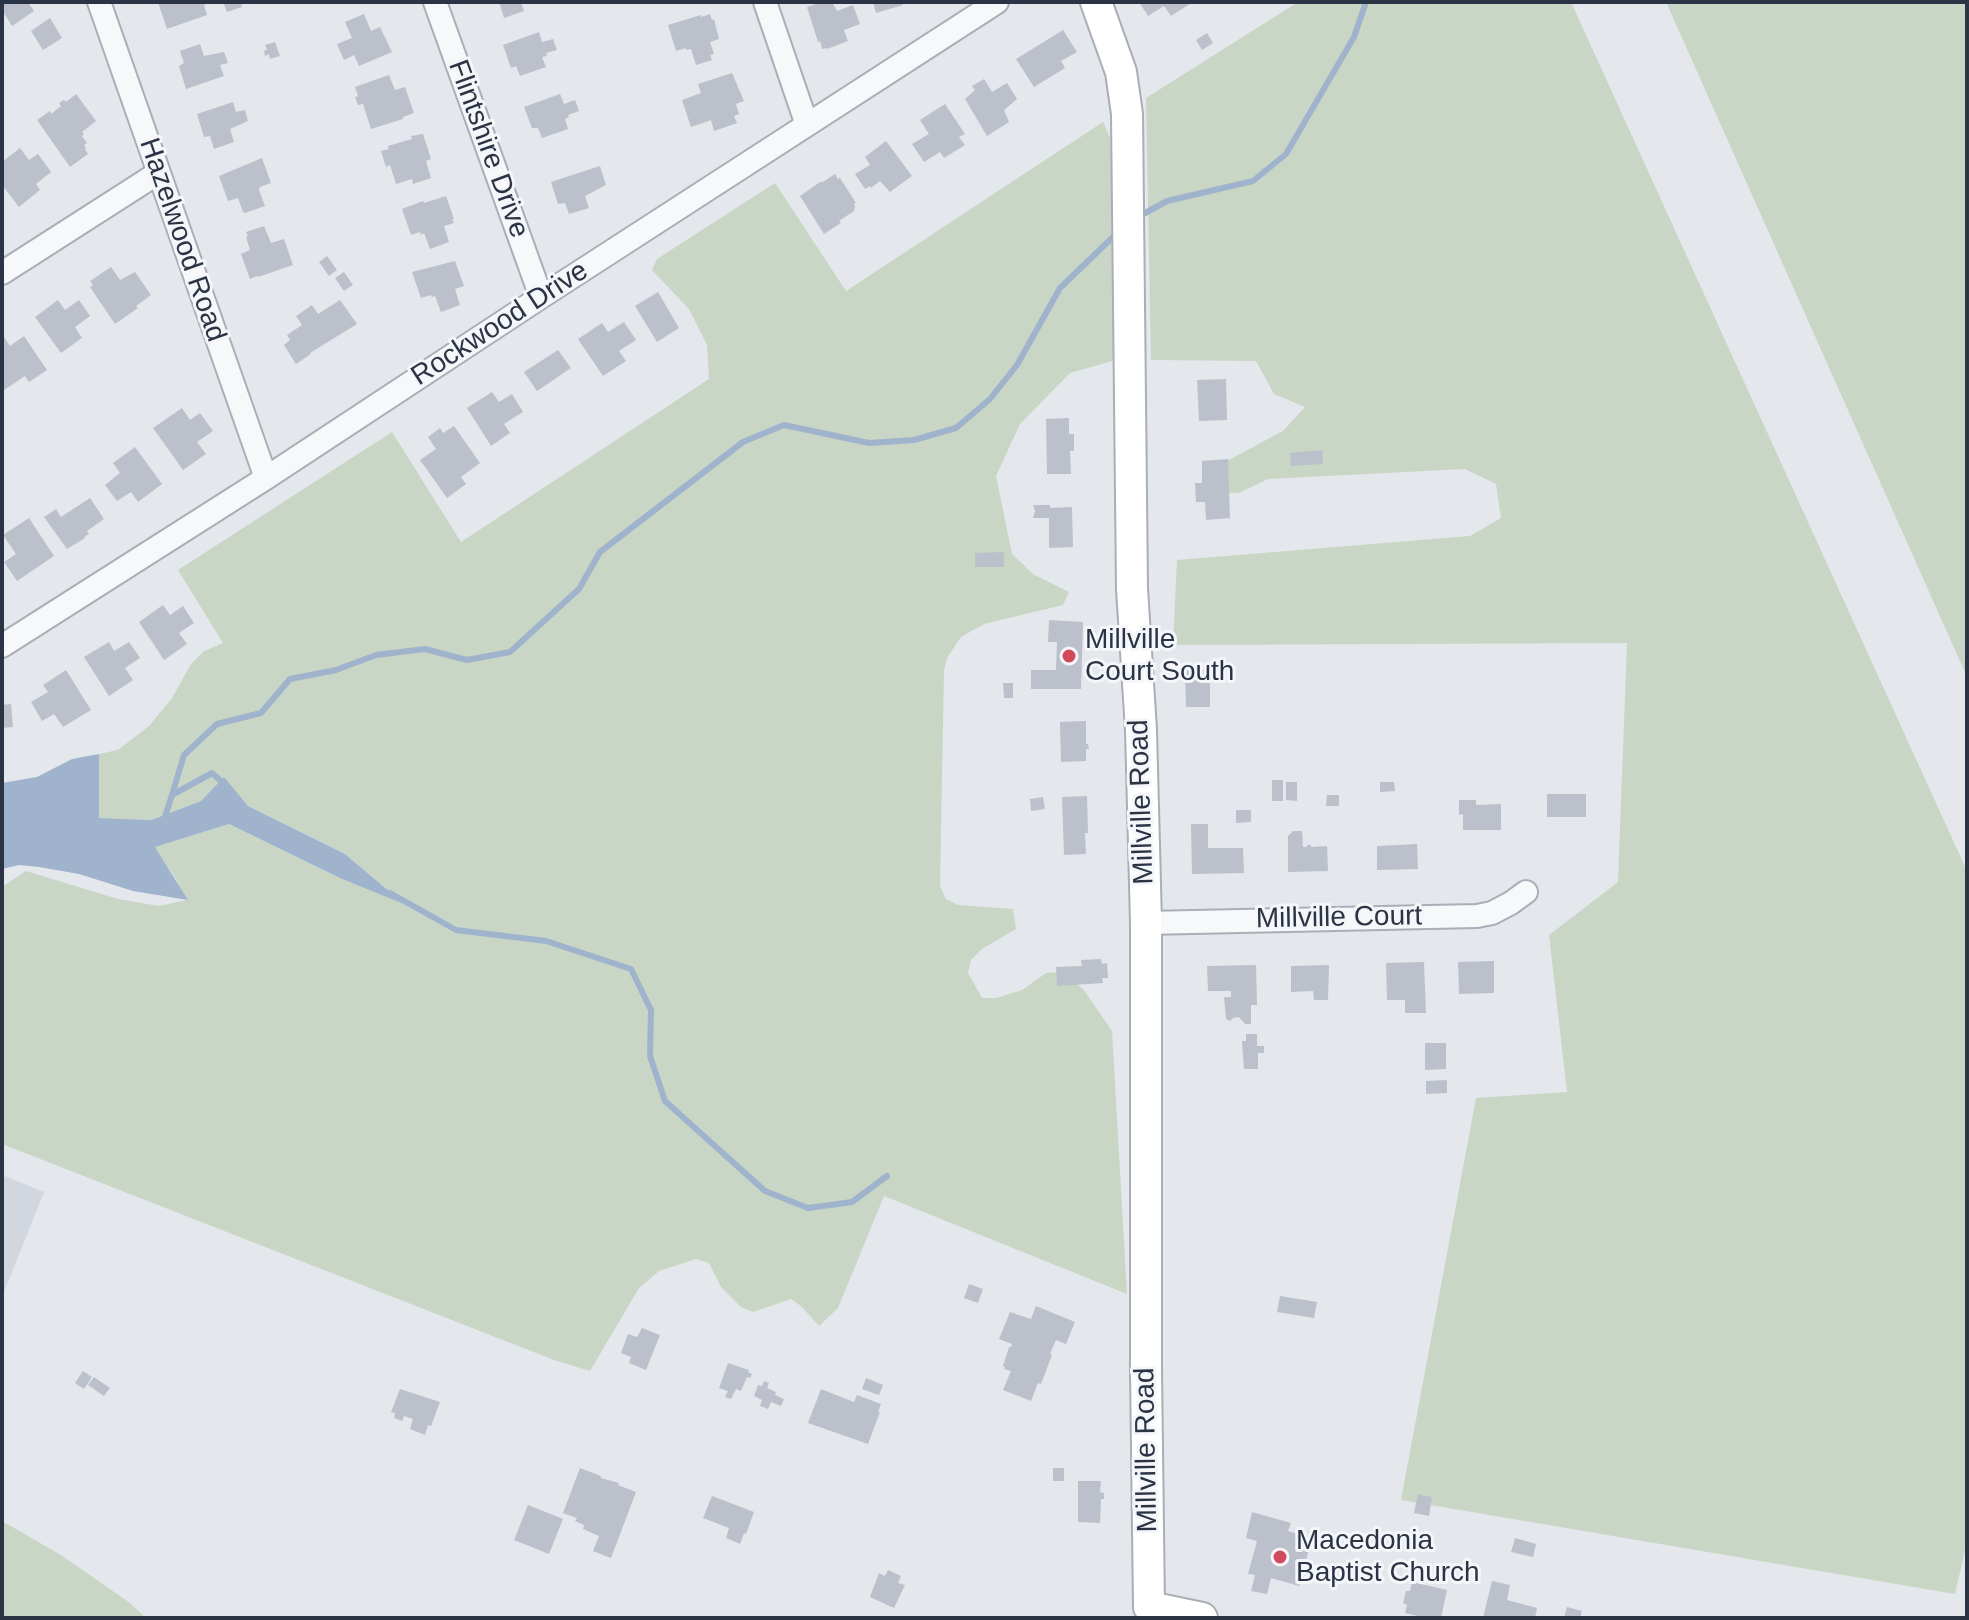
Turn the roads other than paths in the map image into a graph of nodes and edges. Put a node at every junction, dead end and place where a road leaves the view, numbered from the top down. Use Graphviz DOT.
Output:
graph roads {
  1 [pos="99,2"];
  2 [pos="435,2"];
  3 [pos="765,2"];
  4 [pos="997,2"];
  5 [pos="1096,2"];
  6 [pos="807,125"];
  7 [pos="158,173"];
  8 [pos="2,273"];
  9 [pos="541,297"];
  10 [pos="266,478"];
  11 [pos="2,646"];
  12 [pos="1526,892"];
  13 [pos="1146,923"];
  14 [pos="1202,1618"];
  1 -- 7 [label="street, Hazelwood Road"];
  2 -- 9 [label="street, Flintshire Drive"];
  3 -- 6 [label="street"];
  4 -- 6 [label="street, Rockwood Drive"];
  5 -- 13 [label="street, Millville Road"];
  6 -- 9 [label="street, Rockwood Drive"];
  7 -- 8 [label="street"];
  7 -- 10 [label="street, Hazelwood Road"];
  9 -- 10 [label="street, Rockwood Drive"];
  10 -- 11 [label="street, Rockwood Drive"];
  12 -- 13 [label="street, Millville Court"];
  13 -- 14 [label="street, Millville Road"];
}
